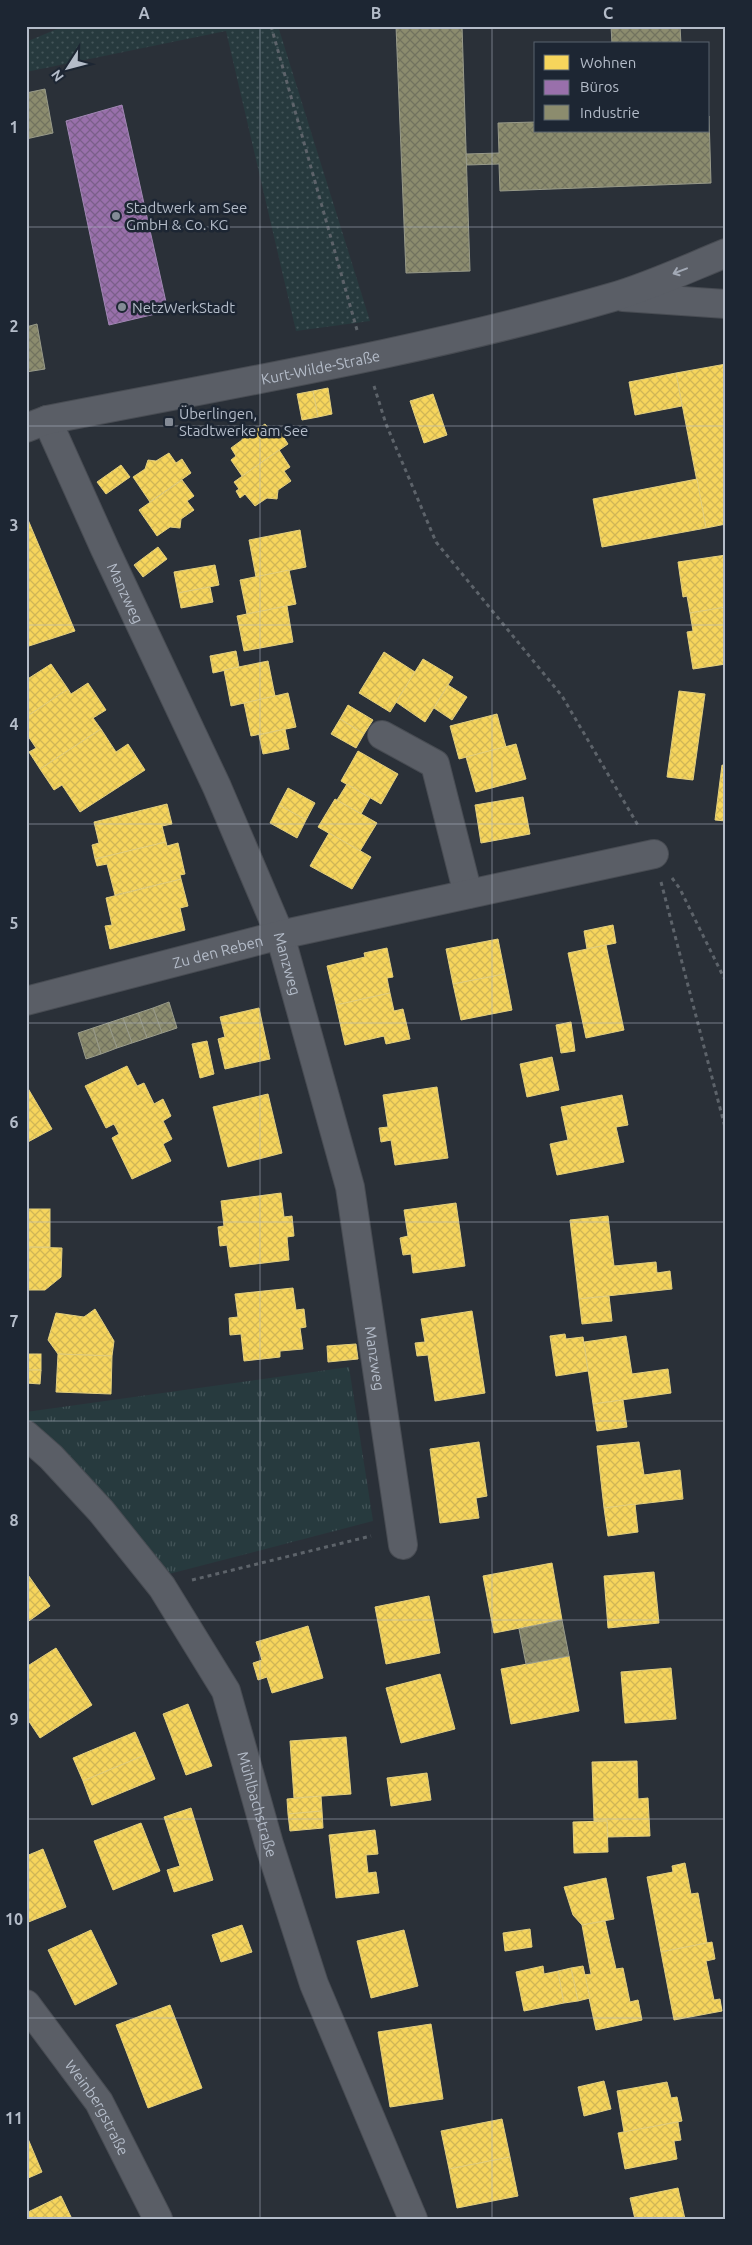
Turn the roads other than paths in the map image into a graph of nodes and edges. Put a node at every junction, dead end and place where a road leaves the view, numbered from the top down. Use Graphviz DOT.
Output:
graph roads {
  1 [pos="726,253"];
  2 [pos="614,296"];
  3 [pos="726,304"];
  4 [pos="37,424"];
  5 [pos="382,735"];
  6 [pos="654,854"];
  7 [pos="468,894"];
  8 [pos="280,935"];
  9 [pos="26,1001"];
  10 [pos="26,1435"];
  11 [pos="402,1537"];
  12 [pos="26,2004"];
  13 [pos="158,2219"];
  14 [pos="413,2219"];
  1 -- 2 [label="street, Kurt-Wilde-Straße, one-way"];
  2 -- 3 [label="street, Kurt-Wilde-Straße"];
  2 -- 4 [label="street, Kurt-Wilde-Straße"];
  4 -- 8 [label="street, Manzweg"];
  5 -- 7 [label="street"];
  6 -- 7 [label="street, Zu den Reben"];
  7 -- 8 [label="street, Zu den Reben"];
  8 -- 9 [label="street, Zu den Reben"];
  8 -- 11 [label="street, Manzweg"];
  10 -- 14 [label="street, Mühlbachstraße"];
  12 -- 13 [label="street, Weinbergstraße"];
}
